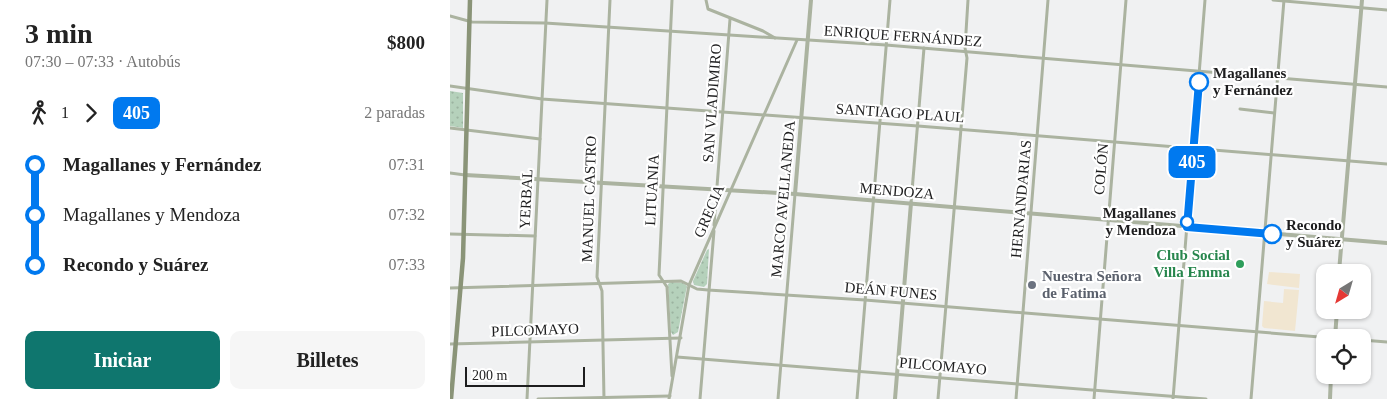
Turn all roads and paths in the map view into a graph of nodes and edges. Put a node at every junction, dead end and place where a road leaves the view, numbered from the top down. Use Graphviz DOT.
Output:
graph roads {
  1 [pos="470,0"];
  2 [pos="547,0"];
  3 [pos="610,0"];
  4 [pos="672,0"];
  5 [pos="706,0"];
  6 [pos="810,0"];
  7 [pos="890,0"];
  8 [pos="968,0"];
  9 [pos="1048,0"];
  10 [pos="1126,0"];
  11 [pos="1205,0"];
  12 [pos="1273,0"];
  13 [pos="1284,0"];
  14 [pos="1362,0"];
  15 [pos="1362,8"];
  16 [pos="1387,10"];
  17 [pos="450,16"];
  18 [pos="730,19"];
  19 [pos="469,22"];
  20 [pos="545,23"];
  21 [pos="608,27"];
  22 [pos="670,31"];
  23 [pos="729,35"];
  24 [pos="776,38"];
  25 [pos="797,40"];
  26 [pos="807,40"];
  27 [pos="886,45"];
  28 [pos="924,48"];
  29 [pos="966,52"];
  30 [pos="1044,58"];
  31 [pos="1122,65"];
  32 [pos="1200,71"];
  33 [pos="1277,79"];
  34 [pos="1355,84"];
  35 [pos="450,86"];
  36 [pos="1387,87"];
  37 [pos="467,88"];
  38 [pos="542,99"];
  39 [pos="605,104"];
  40 [pos="667,108"];
  41 [pos="1240,109"];
  42 [pos="723,112"];
  43 [pos="1274,113"];
  44 [pos="763,115"];
  45 [pos="801,117"];
  46 [pos="880,123"];
  47 [pos="918,126"];
  48 [pos="450,128"];
  49 [pos="960,129"];
  50 [pos="467,130"];
  51 [pos="1038,136"];
  52 [pos="540,139"];
  53 [pos="1115,142"];
  54 [pos="1194,148"];
  55 [pos="1271,155"];
  56 [pos="1348,161"];
  57 [pos="1387,164"];
  58 [pos="450,173"];
  59 [pos="465,175"];
  60 [pos="538,178"];
  61 [pos="601,182"];
  62 [pos="664,186"];
  63 [pos="717,189"];
  64 [pos="730,190"];
  65 [pos="795,194"];
  66 [pos="873,201"];
  67 [pos="911,203"];
  68 [pos="955,208"];
  69 [pos="1030,213"];
  70 [pos="1109,220"];
  71 [pos="1187,227"];
  72 [pos="714,228"];
  73 [pos="464,233"];
  74 [pos="1264,233"];
  75 [pos="450,234"];
  76 [pos="535,236"];
  77 [pos="1342,239"];
  78 [pos="1387,243"];
  79 [pos="1340,264"];
  80 [pos="663,281"];
  81 [pos="599,283"];
  82 [pos="533,284"];
  83 [pos="690,285"];
  84 [pos="461,287"];
  85 [pos="450,288"];
  86 [pos="708,290"];
  87 [pos="786,295"];
  88 [pos="865,300"];
  89 [pos="903,303"];
  90 [pos="946,307"];
  91 [pos="1023,313"];
  92 [pos="1101,319"];
  93 [pos="1179,326"];
  94 [pos="1257,332"];
  95 [pos="1316,337"];
  96 [pos="669,338"];
  97 [pos="681,338"];
  98 [pos="603,339"];
  99 [pos="1371,341"];
  100 [pos="531,342"];
  101 [pos="1387,342"];
  102 [pos="457,343"];
  103 [pos="450,344"];
  104 [pos="677,357"];
  105 [pos="703,359"];
  106 [pos="781,365"];
  107 [pos="859,370"];
  108 [pos="897,374"];
  109 [pos="940,377"];
  110 [pos="672,378"];
  111 [pos="1017,383"];
  112 [pos="1331,384"];
  113 [pos="1095,390"];
  114 [pos="669,397"];
  115 [pos="604,398"];
  116 [pos="1173,398"];
  117 [pos="451,399"];
  118 [pos="527,399"];
  119 [pos="538,399"];
  120 [pos="700,399"];
  121 [pos="778,399"];
  122 [pos="857,399"];
  123 [pos="895,399"];
  124 [pos="938,399"];
  125 [pos="1016,399"];
  126 [pos="1094,399"];
  127 [pos="1206,399"];
  128 [pos="1251,399"];
  129 [pos="1330,399"];
  1 -- 19 [label="main road"];
  2 -- 20 [label="street, YERBAL"];
  3 -- 21 [label="street, MANUEL CASTRO"];
  4 -- 22 [label="street, LITUANIA"];
  5 -- 18 [label="street"];
  6 -- 26 [label="street, MARCO AVELLANEDA"];
  7 -- 27 [label="street"];
  8 -- 29 [label="street"];
  9 -- 30 [label="street, HERNANDARIAS"];
  10 -- 31 [label="street, COLÓN"];
  11 -- 32 [label="street"];
  12 -- 13 [label="street"];
  13 -- 15 [label="street"];
  13 -- 33 [label="street"];
  14 -- 15 [label="street"];
  15 -- 16 [label="street"];
  15 -- 34 [label="street"];
  17 -- 19 [label="street, ENRIQUE FERNÁNDEZ"];
  18 -- 23 [label="street, SAN VLADIMIRO"];
  18 -- 24 [label="street"];
  19 -- 20 [label="street, ENRIQUE FERNÁNDEZ"];
  19 -- 37 [label="main road"];
  20 -- 21 [label="street, ENRIQUE FERNÁNDEZ"];
  20 -- 38 [label="street, YERBAL"];
  21 -- 22 [label="street, ENRIQUE FERNÁNDEZ"];
  21 -- 39 [label="street, MANUEL CASTRO"];
  22 -- 23 [label="street, ENRIQUE FERNÁNDEZ"];
  22 -- 40 [label="street, LITUANIA"];
  23 -- 24 [label="street, ENRIQUE FERNÁNDEZ"];
  23 -- 42 [label="street, SAN VLADIMIRO"];
  24 -- 25 [label="street, ENRIQUE FERNÁNDEZ"];
  25 -- 26 [label="street, ENRIQUE FERNÁNDEZ"];
  25 -- 44 [label="street, GRECIA"];
  26 -- 27 [label="street, ENRIQUE FERNÁNDEZ"];
  26 -- 45 [label="street, MARCO AVELLANEDA"];
  27 -- 28 [label="street, ENRIQUE FERNÁNDEZ"];
  27 -- 46 [label="street"];
  28 -- 29 [label="street, ENRIQUE FERNÁNDEZ"];
  28 -- 47 [label="street"];
  29 -- 30 [label="street, ENRIQUE FERNÁNDEZ"];
  29 -- 49 [label="street"];
  30 -- 31 [label="street, ENRIQUE FERNÁNDEZ"];
  30 -- 51 [label="street, HERNANDARIAS"];
  31 -- 32 [label="street, ENRIQUE FERNÁNDEZ"];
  31 -- 53 [label="street, COLÓN"];
  32 -- 33 [label="street, ENRIQUE FERNÁNDEZ"];
  32 -- 54 [label="street"];
  33 -- 34 [label="street, ENRIQUE FERNÁNDEZ"];
  33 -- 43 [label="street"];
  34 -- 36 [label="street, ENRIQUE FERNÁNDEZ"];
  34 -- 56 [label="street"];
  35 -- 37 [label="street, SANTIAGO PLAUL"];
  37 -- 38 [label="street, SANTIAGO PLAUL"];
  37 -- 50 [label="main road"];
  38 -- 39 [label="street, SANTIAGO PLAUL"];
  38 -- 52 [label="street, YERBAL"];
  39 -- 40 [label="street, SANTIAGO PLAUL"];
  39 -- 61 [label="street, MANUEL CASTRO"];
  40 -- 42 [label="street, SANTIAGO PLAUL"];
  40 -- 62 [label="street, LITUANIA"];
  41 -- 43 [label="street"];
  42 -- 44 [label="street, SANTIAGO PLAUL"];
  42 -- 63 [label="street, SAN VLADIMIRO"];
  43 -- 55 [label="street"];
  44 -- 45 [label="street, SANTIAGO PLAUL"];
  44 -- 64 [label="street, GRECIA"];
  45 -- 46 [label="street, SANTIAGO PLAUL"];
  45 -- 65 [label="street, MARCO AVELLANEDA"];
  46 -- 47 [label="street, SANTIAGO PLAUL"];
  46 -- 66 [label="street"];
  47 -- 49 [label="street, SANTIAGO PLAUL"];
  47 -- 67 [label="street"];
  48 -- 50 [label="street"];
  49 -- 51 [label="street, SANTIAGO PLAUL"];
  49 -- 68 [label="street"];
  50 -- 52 [label="street"];
  50 -- 59 [label="main road"];
  51 -- 53 [label="street, SANTIAGO PLAUL"];
  51 -- 69 [label="street, HERNANDARIAS"];
  52 -- 60 [label="street, YERBAL"];
  53 -- 54 [label="street, SANTIAGO PLAUL"];
  53 -- 70 [label="street, COLÓN"];
  54 -- 55 [label="street, SANTIAGO PLAUL"];
  54 -- 71 [label="street"];
  55 -- 56 [label="street, SANTIAGO PLAUL"];
  55 -- 74 [label="street"];
  56 -- 57 [label="street, SANTIAGO PLAUL"];
  56 -- 77 [label="street"];
  58 -- 59 [label="street, MENDOZA"];
  59 -- 60 [label="street, MENDOZA"];
  59 -- 73 [label="main road"];
  60 -- 61 [label="street, MENDOZA"];
  60 -- 76 [label="street, YERBAL"];
  61 -- 62 [label="street, MENDOZA"];
  61 -- 81 [label="street, MANUEL CASTRO"];
  62 -- 63 [label="street, MENDOZA"];
  62 -- 80 [label="street, LITUANIA"];
  63 -- 64 [label="street, MENDOZA"];
  63 -- 72 [label="street, SAN VLADIMIRO"];
  64 -- 65 [label="street, MENDOZA"];
  64 -- 72 [label="street, GRECIA"];
  65 -- 66 [label="street, MENDOZA"];
  65 -- 87 [label="street, MARCO AVELLANEDA"];
  66 -- 67 [label="street, MENDOZA"];
  66 -- 88 [label="street"];
  67 -- 68 [label="street, MENDOZA"];
  67 -- 89 [label="street"];
  68 -- 69 [label="street, MENDOZA"];
  68 -- 90 [label="street"];
  69 -- 70 [label="street, MENDOZA"];
  69 -- 91 [label="street, HERNANDARIAS"];
  70 -- 71 [label="street, MENDOZA"];
  70 -- 92 [label="street, COLÓN"];
  71 -- 74 [label="street, MENDOZA"];
  71 -- 93 [label="street"];
  72 -- 83 [label="street, GRECIA"];
  72 -- 86 [label="street, SAN VLADIMIRO"];
  73 -- 75 [label="street"];
  73 -- 76 [label="street"];
  73 -- 84 [label="main road"];
  74 -- 77 [label="street, MENDOZA"];
  74 -- 94 [label="street"];
  76 -- 82 [label="street, YERBAL"];
  77 -- 78 [label="street, MENDOZA"];
  77 -- 79 [label="street"];
  80 -- 81 [label="street, DEÁN FUNES"];
  80 -- 83 [label="street, DEÁN FUNES"];
  80 -- 96 [label="street, LITUANIA"];
  81 -- 82 [label="street, DEÁN FUNES"];
  81 -- 98 [label="street, MANUEL CASTRO"];
  82 -- 84 [label="street, DEÁN FUNES"];
  82 -- 100 [label="street, YERBAL"];
  83 -- 86 [label="street, DEÁN FUNES"];
  83 -- 97 [label="street, GRECIA"];
  84 -- 85 [label="street, DEÁN FUNES"];
  84 -- 102 [label="main road"];
  86 -- 87 [label="street, DEÁN FUNES"];
  86 -- 105 [label="street, SAN VLADIMIRO"];
  87 -- 88 [label="street, DEÁN FUNES"];
  87 -- 106 [label="street, MARCO AVELLANEDA"];
  88 -- 89 [label="street, DEÁN FUNES"];
  88 -- 107 [label="street"];
  89 -- 90 [label="street, DEÁN FUNES"];
  89 -- 108 [label="street"];
  90 -- 91 [label="street, DEÁN FUNES"];
  90 -- 109 [label="street"];
  91 -- 92 [label="street, DEÁN FUNES"];
  91 -- 111 [label="street, HERNANDARIAS"];
  92 -- 93 [label="street, DEÁN FUNES"];
  92 -- 113 [label="street, COLÓN"];
  93 -- 94 [label="street, DEÁN FUNES"];
  93 -- 116 [label="street"];
  94 -- 95 [label="street, DEÁN FUNES"];
  94 -- 128 [label="street"];
  96 -- 97 [label="street, PILCOMAYO"];
  96 -- 98 [label="street, PILCOMAYO"];
  96 -- 110 [label="street, LITUANIA"];
  97 -- 104 [label="street, GRECIA"];
  98 -- 100 [label="street, PILCOMAYO"];
  98 -- 115 [label="street, MANUEL CASTRO"];
  99 -- 101 [label="street"];
  100 -- 102 [label="street, PILCOMAYO"];
  100 -- 118 [label="street, YERBAL"];
  102 -- 103 [label="street, PILCOMAYO"];
  102 -- 117 [label="main road"];
  104 -- 105 [label="street, PILCOMAYO"];
  104 -- 110 [label="street, GRECIA"];
  105 -- 106 [label="street, PILCOMAYO"];
  105 -- 120 [label="street, SAN VLADIMIRO"];
  106 -- 107 [label="street, PILCOMAYO"];
  106 -- 121 [label="street, MARCO AVELLANEDA"];
  107 -- 108 [label="street, PILCOMAYO"];
  107 -- 122 [label="street"];
  108 -- 109 [label="street, PILCOMAYO"];
  108 -- 123 [label="street"];
  109 -- 111 [label="street, PILCOMAYO"];
  109 -- 124 [label="street"];
  110 -- 114 [label="street, GRECIA"];
  111 -- 113 [label="street, PILCOMAYO"];
  111 -- 125 [label="street, HERNANDARIAS"];
  112 -- 129 [label="street"];
  113 -- 116 [label="street, PILCOMAYO"];
  113 -- 126 [label="street, COLÓN"];
  114 -- 115 [label="street"];
  115 -- 119 [label="street"];
  116 -- 127 [label="street, PILCOMAYO"];
}
